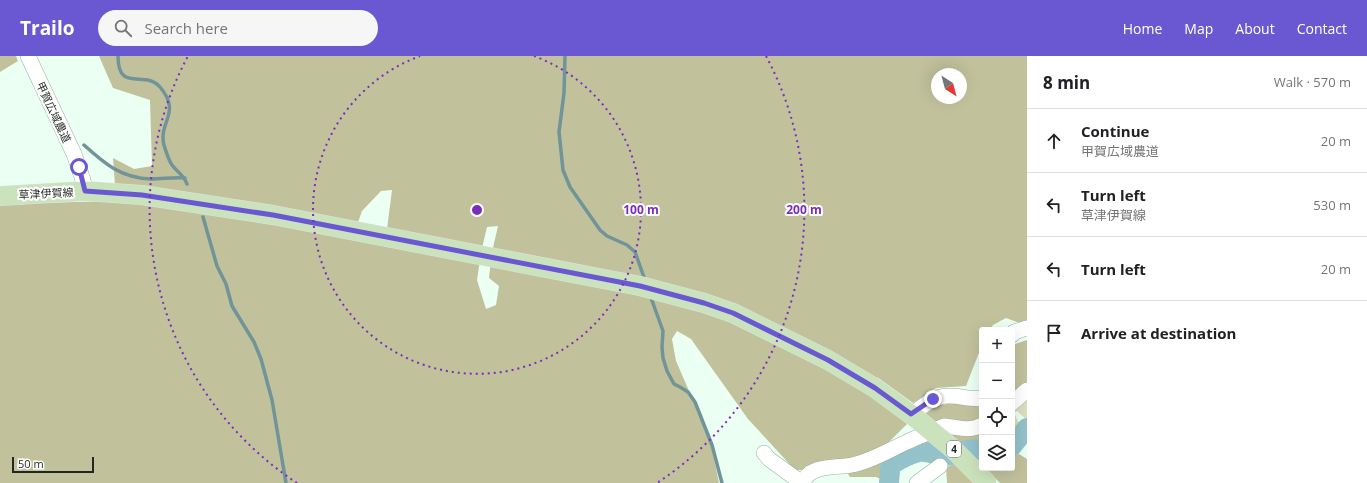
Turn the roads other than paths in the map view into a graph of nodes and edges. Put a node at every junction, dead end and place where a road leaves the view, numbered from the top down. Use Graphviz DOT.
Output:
graph roads {
  1 [pos="28,56"];
  2 [pos="85,191"];
  3 [pos="0,196"];
  4 [pos="1027,328"];
  5 [pos="1015,332"];
  6 [pos="1027,390"];
  7 [pos="979,398"];
  8 [pos="1015,400"];
  9 [pos="914,417"];
  10 [pos="979,426"];
  11 [pos="764,453"];
  12 [pos="940,466"];
  13 [pos="803,483"];
  14 [pos="917,483"];
  15 [pos="987,483"];
  1 -- 2 [label="street, 甲賀広域農道"];
  2 -- 3 [label="main road, 草津伊賀線 / 4"];
  2 -- 9 [label="main road, 草津伊賀線 / 4"];
  4 -- 5 [label="street"];
  6 -- 8 [label="street"];
  7 -- 9 [label="street"];
  9 -- 15 [label="main road, 草津伊賀線 / 4, bridge"];
  10 -- 13 [label="street"];
  11 -- 13 [label="street"];
  12 -- 14 [label="street"];
}
